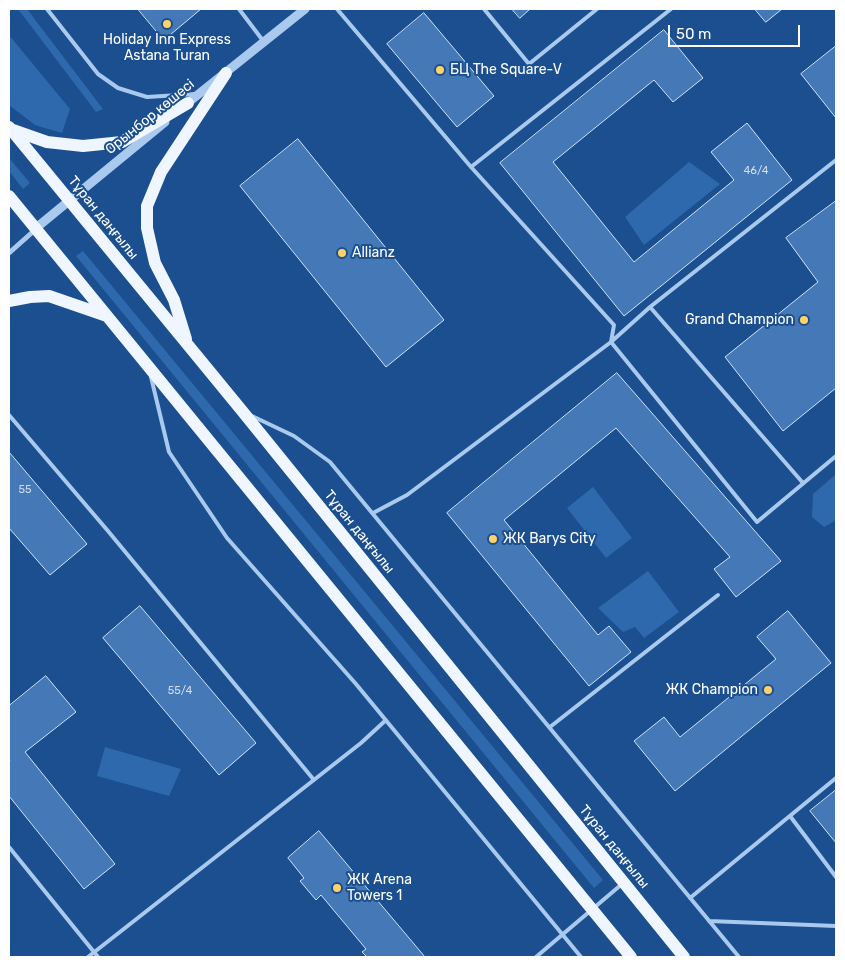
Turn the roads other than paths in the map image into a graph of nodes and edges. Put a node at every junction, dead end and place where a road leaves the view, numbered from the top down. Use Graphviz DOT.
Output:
graph roads {
  1 [pos="47,9"];
  2 [pos="239,9"];
  3 [pos="306,9"];
  4 [pos="337,9"];
  5 [pos="484,9"];
  6 [pos="597,9"];
  7 [pos="671,9"];
  8 [pos="264,42"];
  9 [pos="226,74"];
  10 [pos="200,94"];
  11 [pos="188,103"];
  12 [pos="9,128"];
  13 [pos="836,160"];
  14 [pos="471,167"];
  15 [pos="9,196"];
  16 [pos="70,201"];
  17 [pos="36,228"];
  18 [pos="9,253"];
  19 [pos="9,301"];
  20 [pos="650,307"];
  21 [pos="107,316"];
  22 [pos="611,342"];
  23 [pos="187,344"];
  24 [pos="149,368"];
  25 [pos="243,412"];
  26 [pos="9,414"];
  27 [pos="836,456"];
  28 [pos="803,483"];
  29 [pos="373,513"];
  30 [pos="718,595"];
  31 [pos="386,720"];
  32 [pos="550,727"];
  33 [pos="836,778"];
  34 [pos="314,780"];
  35 [pos="790,816"];
  36 [pos="9,847"];
  37 [pos="836,875"];
  38 [pos="624,883"];
  39 [pos="690,898"];
  40 [pos="592,909"];
  41 [pos="709,921"];
  42 [pos="836,926"];
  43 [pos="562,934"];
  44 [pos="94,953"];
  45 [pos="88,957"];
  46 [pos="98,957"];
  47 [pos="536,957"];
  48 [pos="581,957"];
  49 [pos="631,957"];
  50 [pos="684,957"];
  51 [pos="739,957"];
  1 -- 10 [label="lane"];
  2 -- 8 [label="lane"];
  3 -- 8 [label="street, Орынбор көшесі"];
  4 -- 14 [label="lane"];
  5 -- 6 [label="lane"];
  7 -- 14 [label="lane"];
  8 -- 9 [label="street, Орынбор көшесі"];
  9 -- 10 [label="street, Орынбор көшесі"];
  9 -- 23 [label="main road"];
  10 -- 11 [label="street, Орынбор көшесі"];
  11 -- 12 [label="main road"];
  11 -- 16 [label="street, Орынбор көшесі"];
  12 -- 16 [label="main road, Тұран даңғылы"];
  13 -- 20 [label="lane"];
  14 -- 22 [label="lane"];
  15 -- 17 [label="main road"];
  16 -- 17 [label="street, Орынбор көшесі"];
  16 -- 23 [label="main road, Тұран даңғылы"];
  17 -- 18 [label="street"];
  17 -- 21 [label="main road"];
  19 -- 21 [label="main road"];
  20 -- 22 [label="lane"];
  20 -- 28 [label="lane"];
  21 -- 24 [label="main road"];
  22 -- 28 [label="lane"];
  22 -- 29 [label="lane"];
  23 -- 25 [label="main road, Тұран даңғылы"];
  24 -- 31 [label="lane"];
  24 -- 40 [label="main road"];
  25 -- 29 [label="lane"];
  25 -- 38 [label="main road, Тұран даңғылы"];
  26 -- 34 [label="lane"];
  27 -- 28 [label="lane"];
  29 -- 32 [label="lane"];
  30 -- 32 [label="lane"];
  31 -- 34 [label="lane"];
  31 -- 43 [label="lane"];
  32 -- 39 [label="lane"];
  33 -- 35 [label="lane"];
  34 -- 44 [label="lane"];
  35 -- 37 [label="lane"];
  35 -- 39 [label="lane"];
  36 -- 44 [label="lane"];
  38 -- 40 [label="lane"];
  38 -- 50 [label="main road, Тұран даңғылы"];
  39 -- 41 [label="lane"];
  40 -- 43 [label="lane"];
  40 -- 49 [label="main road"];
  41 -- 42 [label="lane"];
  41 -- 51 [label="lane"];
  43 -- 47 [label="lane"];
  43 -- 48 [label="lane"];
  44 -- 45 [label="lane"];
  44 -- 46 [label="lane"];
}
